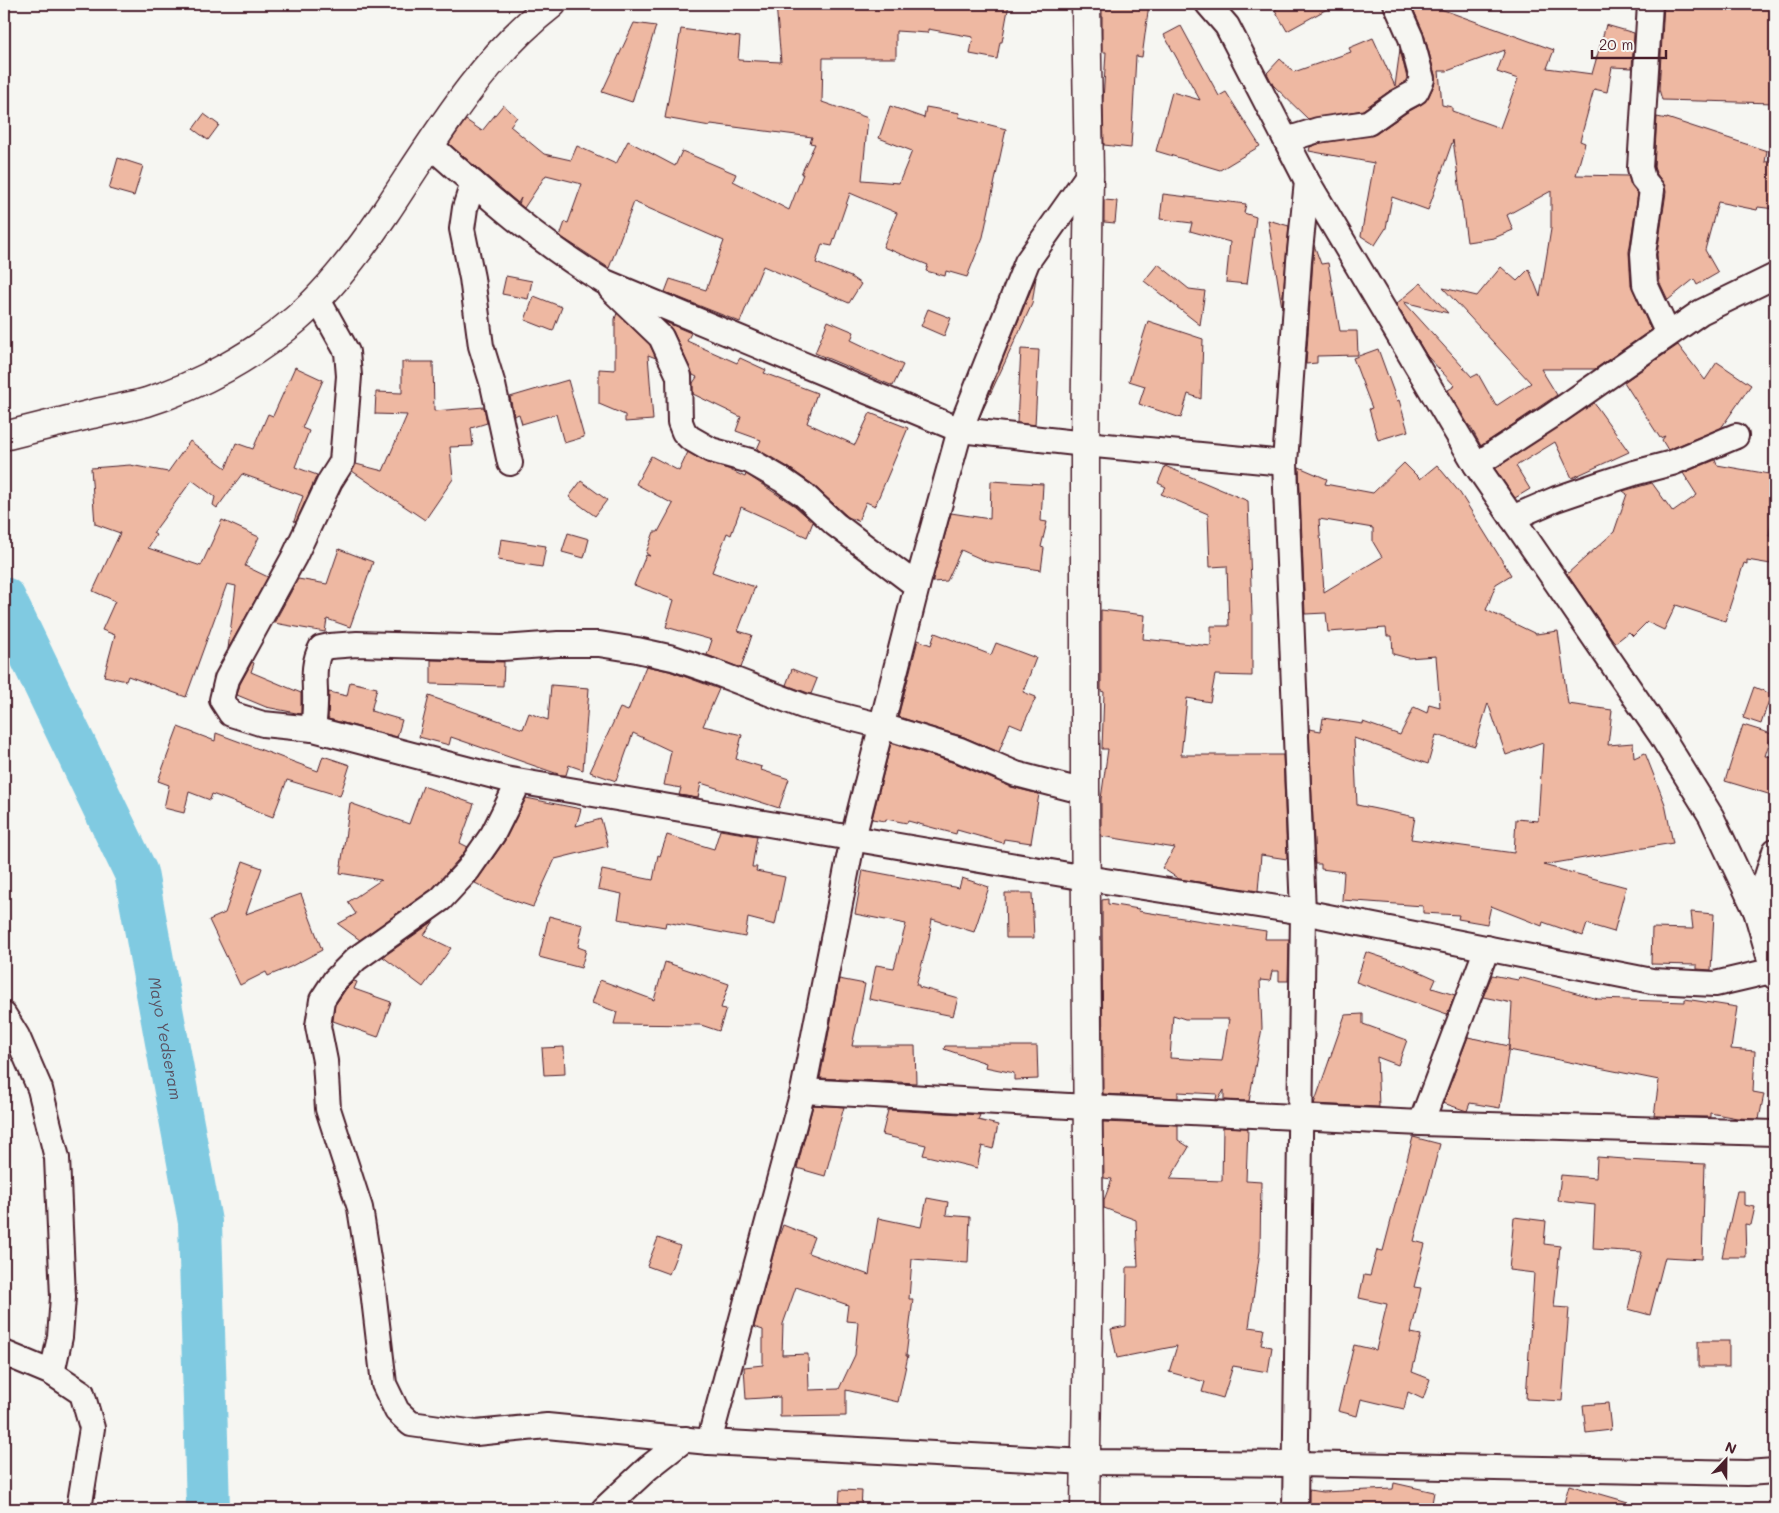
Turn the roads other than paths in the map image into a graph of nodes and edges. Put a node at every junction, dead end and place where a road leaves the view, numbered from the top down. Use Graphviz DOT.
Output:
graph roads {
  1 [pos="552,4"];
  2 [pos="1086,4"];
  3 [pos="1208,4"];
  4 [pos="1396,4"];
  5 [pos="1650,4"];
  6 [pos="1286,140"];
  7 [pos="430,145"];
  8 [pos="1089,174"];
  9 [pos="1307,181"];
  10 [pos="473,182"];
  11 [pos="1775,276"];
  12 [pos="603,281"];
  13 [pos="317,298"];
  14 [pos="1668,334"];
  15 [pos="960,430"];
  16 [pos="4,436"];
  17 [pos="1736,436"];
  18 [pos="1085,444"];
  19 [pos="510,462"];
  20 [pos="1285,463"];
  21 [pos="1476,465"];
  22 [pos="1512,518"];
  23 [pos="917,586"];
  24 [pos="882,726"];
  25 [pos="313,729"];
  26 [pos="519,782"];
  27 [pos="1085,792"];
  28 [pos="853,838"];
  29 [pos="1775,851"];
  30 [pos="1086,878"];
  31 [pos="1756,911"];
  32 [pos="1303,912"];
  33 [pos="1488,948"];
  34 [pos="1775,972"];
  35 [pos="4,1015"];
  36 [pos="802,1091"];
  37 [pos="1087,1107"];
  38 [pos="1300,1116"];
  39 [pos="1421,1123"];
  40 [pos="1775,1133"];
  41 [pos="4,1353"];
  42 [pos="52,1373"];
  43 [pos="685,1439"];
  44 [pos="709,1442"];
  45 [pos="1087,1462"];
  46 [pos="1296,1464"];
  47 [pos="1775,1472"];
  48 [pos="78,1509"];
  49 [pos="604,1509"];
  50 [pos="1085,1509"];
  51 [pos="1295,1509"];
  1 -- 7 [label="street"];
  2 -- 8 [label="street"];
  3 -- 6 [label="street"];
  4 -- 6 [label="street"];
  5 -- 14 [label="street"];
  6 -- 9 [label="street"];
  7 -- 10 [label="street"];
  7 -- 13 [label="street"];
  8 -- 15 [label="street"];
  8 -- 18 [label="street"];
  9 -- 20 [label="street"];
  9 -- 21 [label="street"];
  10 -- 12 [label="street"];
  10 -- 19 [label="street"];
  11 -- 14 [label="street"];
  12 -- 15 [label="street"];
  12 -- 23 [label="street"];
  13 -- 16 [label="street"];
  13 -- 25 [label="street"];
  14 -- 21 [label="street"];
  15 -- 18 [label="street"];
  15 -- 23 [label="street"];
  17 -- 22 [label="street"];
  18 -- 20 [label="street"];
  18 -- 27 [label="street"];
  20 -- 32 [label="street"];
  21 -- 22 [label="street"];
  22 -- 31 [label="street"];
  23 -- 24 [label="street"];
  24 -- 25 [label="street"];
  24 -- 27 [label="street"];
  24 -- 28 [label="street"];
  25 -- 26 [label="street"];
  26 -- 28 [label="street"];
  26 -- 43 [label="street"];
  27 -- 30 [label="street"];
  28 -- 30 [label="street"];
  28 -- 36 [label="street"];
  29 -- 31 [label="street"];
  30 -- 32 [label="street"];
  30 -- 37 [label="street"];
  31 -- 34 [label="street"];
  32 -- 33 [label="street"];
  32 -- 38 [label="street"];
  33 -- 34 [label="street"];
  33 -- 39 [label="street"];
  35 -- 42 [label="street"];
  36 -- 37 [label="street"];
  36 -- 44 [label="street"];
  37 -- 38 [label="street"];
  37 -- 45 [label="street"];
  38 -- 39 [label="street"];
  38 -- 46 [label="street"];
  39 -- 40 [label="street"];
  41 -- 42 [label="street"];
  42 -- 48 [label="street"];
  43 -- 44 [label="street"];
  43 -- 49 [label="street"];
  44 -- 45 [label="street"];
  45 -- 46 [label="street"];
  45 -- 50 [label="street"];
  46 -- 47 [label="street"];
  46 -- 51 [label="street"];
}
